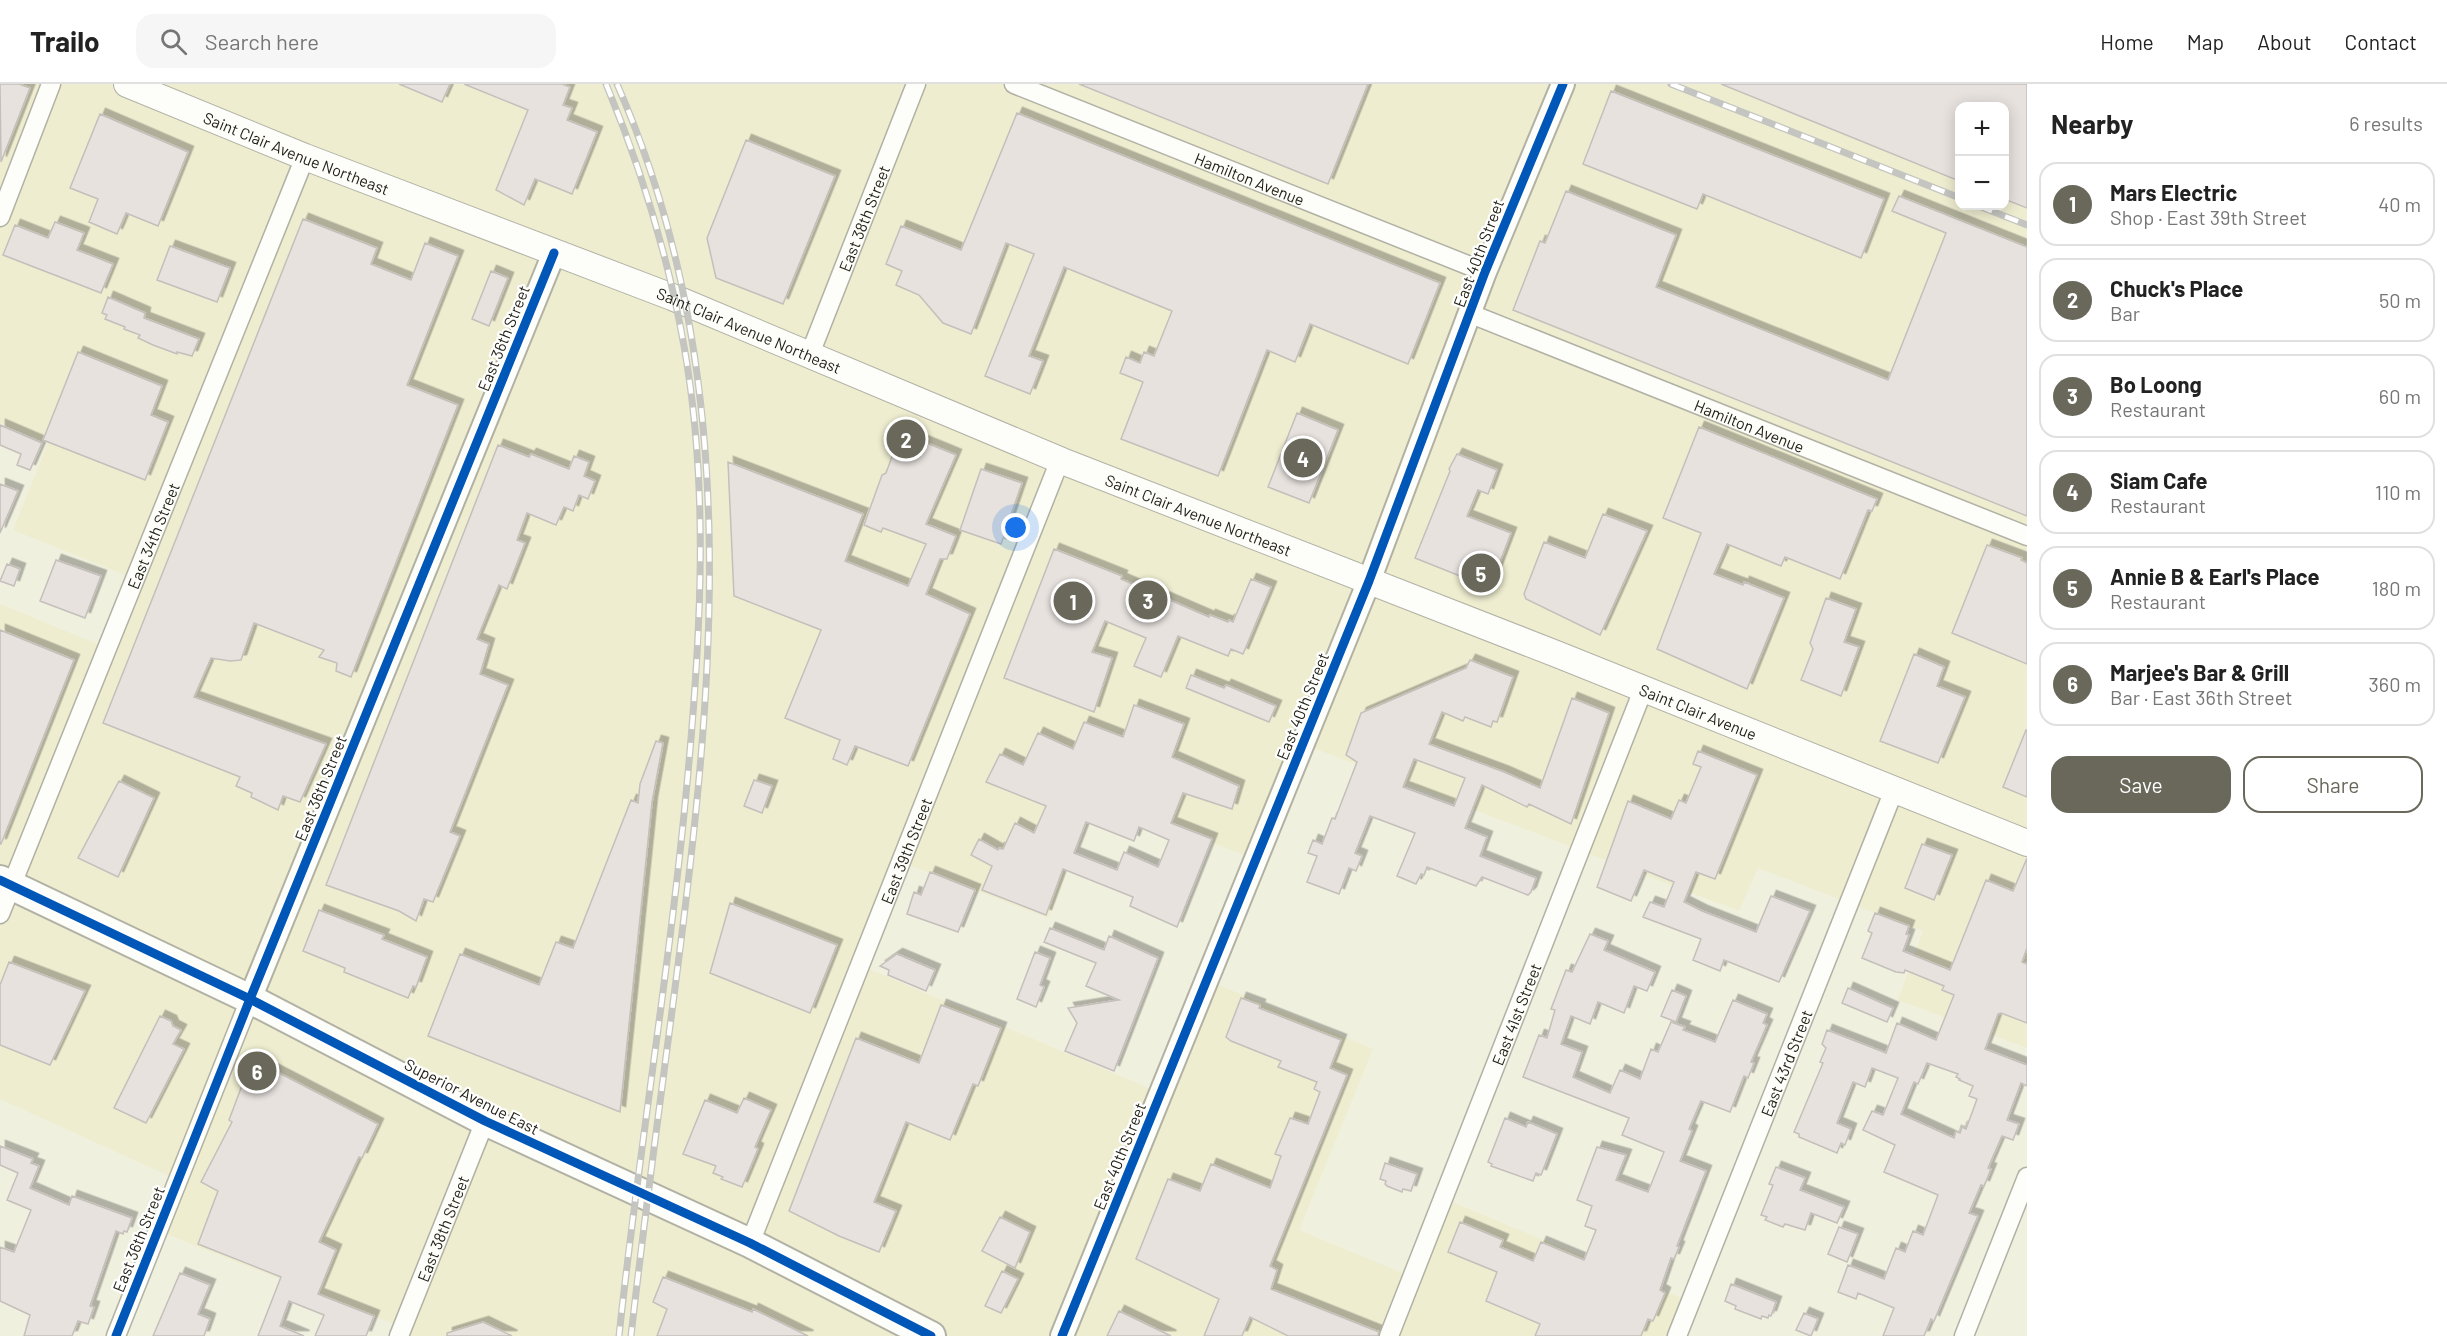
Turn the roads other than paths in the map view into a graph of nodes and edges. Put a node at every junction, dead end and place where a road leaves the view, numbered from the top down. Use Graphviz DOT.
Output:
graph roads {
  1 [pos="51,84"];
  2 [pos="127,84"];
  3 [pos="916,84"];
  4 [pos="1014,84"];
  5 [pos="1563,84"];
  6 [pos="305,157"];
  7 [pos="0,217"];
  8 [pos="554,253"];
  9 [pos="1485,272"];
  10 [pos="1471,314"];
  11 [pos="810,354"];
  12 [pos="1060,460"];
  13 [pos="2027,536"];
  14 [pos="1370,581"];
  15 [pos="1643,690"];
  16 [pos="1894,790"];
  17 [pos="2027,843"];
  18 [pos="6,882"];
  19 [pos="0,914"];
  20 [pos="250,999"];
  21 [pos="485,1121"];
  22 [pos="2027,1177"];
  23 [pos="750,1243"];
  24 [pos="116,1336"];
  25 [pos="399,1336"];
  26 [pos="931,1336"];
  27 [pos="1062,1336"];
  28 [pos="1389,1336"];
  29 [pos="1677,1336"];
  30 [pos="1964,1336"];
  1 -- 7 [label="street"];
  2 -- 6 [label="main road, Saint Clair Avenue Northeast"];
  3 -- 11 [label="street, East 38th Street"];
  4 -- 9 [label="street, Hamilton Avenue"];
  5 -- 9 [label="street, East 40th Street"];
  6 -- 8 [label="main road, Saint Clair Avenue Northeast"];
  6 -- 18 [label="street, East 34th Street"];
  8 -- 11 [label="main road, Saint Clair Avenue Northeast"];
  8 -- 20 [label="street, East 36th Street"];
  9 -- 10 [label="street, East 40th Street"];
  10 -- 13 [label="street, Hamilton Avenue"];
  10 -- 14 [label="street, East 40th Street"];
  11 -- 12 [label="main road, Saint Clair Avenue Northeast"];
  12 -- 14 [label="main road, Saint Clair Avenue Northeast"];
  12 -- 23 [label="street, East 39th Street"];
  14 -- 15 [label="main road, Saint Clair Avenue"];
  14 -- 27 [label="street, East 40th Street"];
  15 -- 16 [label="main road, Saint Clair Avenue"];
  15 -- 28 [label="street, East 41st Street"];
  16 -- 17 [label="main road, Saint Clair Avenue"];
  16 -- 29 [label="street, East 43rd Street"];
  18 -- 19 [label="street, East 34th Street"];
  18 -- 20 [label="main road, Superior Avenue East"];
  20 -- 21 [label="main road, Superior Avenue East"];
  20 -- 24 [label="street, East 36th Street"];
  21 -- 23 [label="main road, Superior Avenue East"];
  21 -- 25 [label="street, East 38th Street"];
  22 -- 30 [label="street"];
  23 -- 26 [label="main road, Superior Avenue East"];
}
